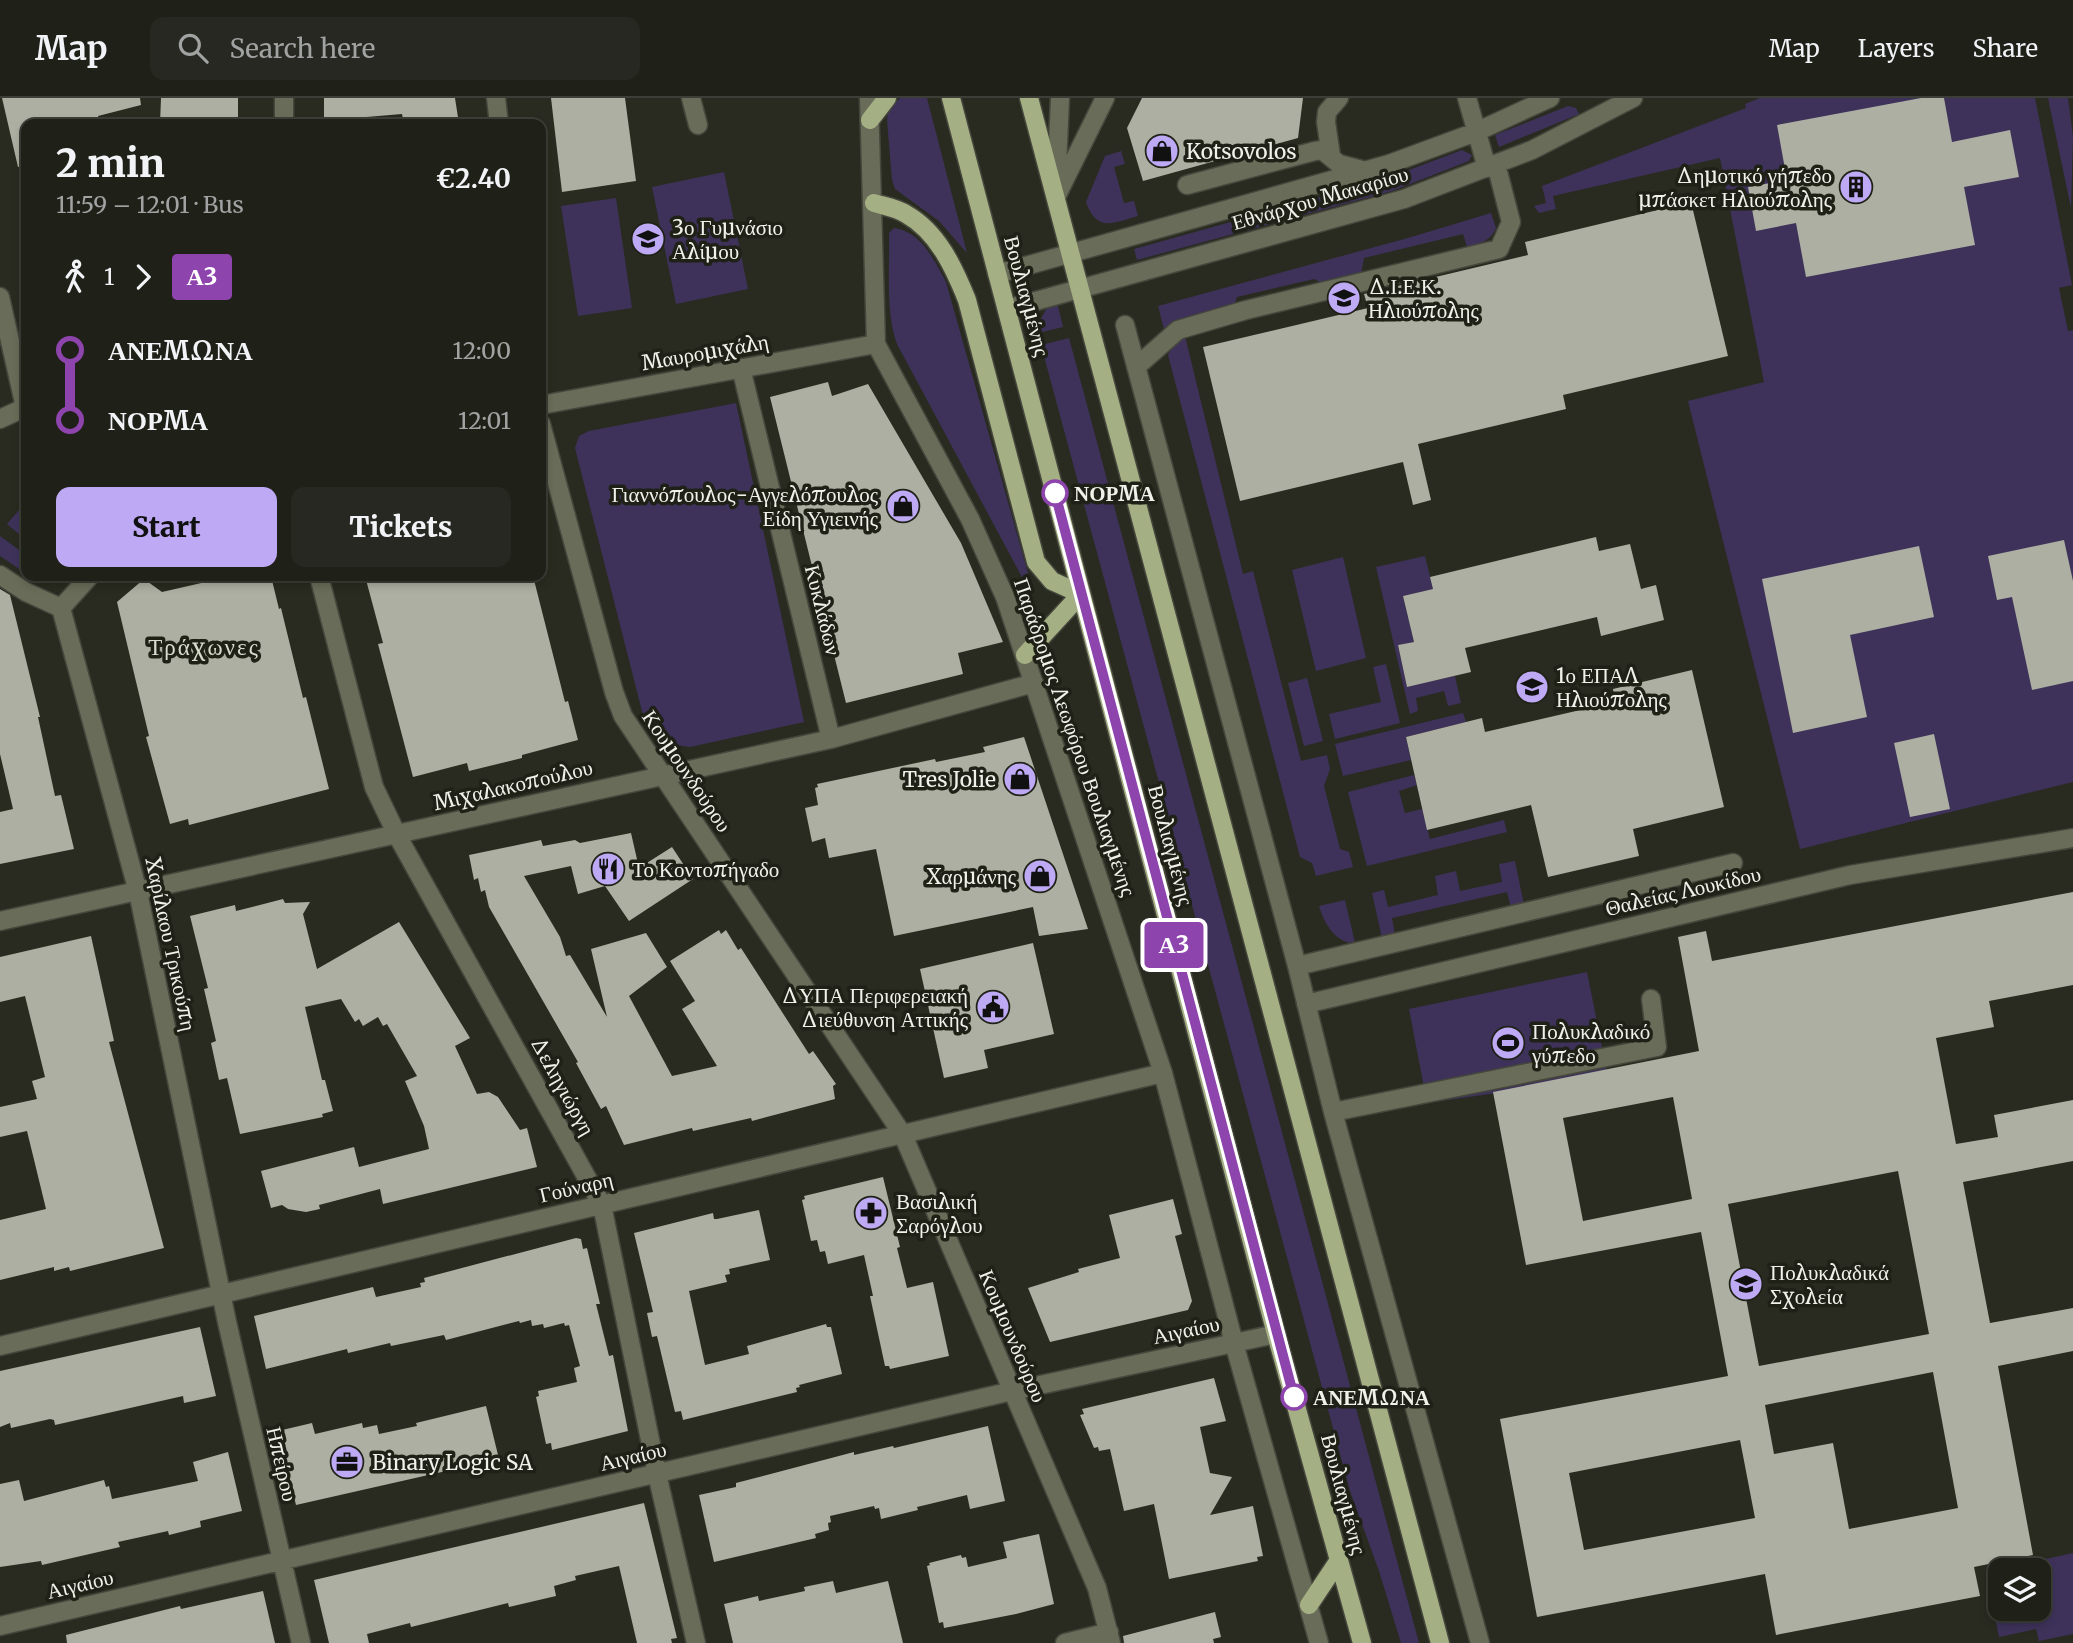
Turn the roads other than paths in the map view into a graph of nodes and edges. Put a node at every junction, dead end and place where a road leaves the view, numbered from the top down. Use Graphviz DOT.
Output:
graph roads {
  1 [pos="284,98"];
  2 [pos="496,98"];
  3 [pos="691,98"];
  4 [pos="869,98"];
  5 [pos="887,98"];
  6 [pos="951,98"];
  7 [pos="1029,98"];
  8 [pos="1060,98"];
  9 [pos="1105,98"];
  10 [pos="1339,98"];
  11 [pos="1466,98"];
  12 [pos="1550,98"];
  13 [pos="1633,98"];
  14 [pos="284,119"];
  15 [pos="498,119"];
  16 [pos="870,120"];
  17 [pos="698,125"];
  18 [pos="1476,132"];
  19 [pos="1331,156"];
  20 [pos="1491,166"];
  21 [pos="1365,171"];
  22 [pos="1187,185"];
  23 [pos="1056,197"];
  24 [pos="874,204"];
  25 [pos="1071,253"];
  26 [pos="997,274"];
  27 [pos="1081,289"];
  28 [pos="0,297"];
  29 [pos="1007,309"];
  30 [pos="1125,325"];
  31 [pos="876,344"];
  32 [pos="1136,367"];
  33 [pos="741,368"];
  34 [pos="21,386"];
  35 [pos="546,404"];
  36 [pos="21,409"];
  37 [pos="0,419"];
  38 [pos="546,442"];
  39 [pos="0,575"];
  40 [pos="85,581"];
  41 [pos="320,581"];
  42 [pos="1081,594"];
  43 [pos="61,608"];
  44 [pos="1025,655"];
  45 [pos="1034,683"];
  46 [pos="831,739"];
  47 [pos="662,775"];
  48 [pos="397,835"];
  49 [pos="2073,838"];
  50 [pos="1733,863"];
  51 [pos="138,892"];
  52 [pos="0,921"];
  53 [pos="1297,966"];
  54 [pos="1651,999"];
  55 [pos="1306,1004"];
  56 [pos="1163,1073"];
  57 [pos="1333,1112"];
  58 [pos="902,1135"];
  59 [pos="602,1205"];
  60 [pos="221,1294"];
  61 [pos="1276,1334"];
  62 [pos="1234,1343"];
  63 [pos="0,1346"];
  64 [pos="1012,1391"];
  65 [pos="657,1474"];
  66 [pos="1339,1560"];
  67 [pos="281,1561"];
  68 [pos="1309,1605"];
  69 [pos="0,1626"];
  70 [pos="1110,1638"];
  71 [pos="1360,1641"];
  72 [pos="301,1643"];
  73 [pos="696,1643"];
  74 [pos="1065,1643"];
  75 [pos="1319,1643"];
  76 [pos="1440,1643"];
  77 [pos="1480,1643"];
  1 -- 14 [label="street"];
  2 -- 15 [label="street"];
  3 -- 17 [label="street"];
  4 -- 16 [label="street, Παράδρομος Λεωφόρου Βουλιαγμένης"];
  5 -- 16 [label="main road"];
  6 -- 26 [label="main road, Βουλιαγμένης"];
  7 -- 23 [label="main road"];
  8 -- 23 [label="street"];
  9 -- 23 [label="street"];
  10 -- 19 [label="street"];
  11 -- 18 [label="street"];
  12 -- 18 [label="street, Εθνάρχου Μακαρίου"];
  13 -- 20 [label="street, Εθνάρχου Μακαρίου"];
  16 -- 24 [label="street, Παράδρομος Λεωφόρου Βουλιαγμένης"];
  18 -- 20 [label="street"];
  18 -- 21 [label="street, Εθνάρχου Μακαρίου"];
  19 -- 21 [label="street"];
  19 -- 22 [label="street"];
  20 -- 27 [label="street, Εθνάρχου Μακαρίου"];
  20 -- 32 [label="street"];
  21 -- 25 [label="street, Εθνάρχου Μακαρίου"];
  23 -- 25 [label="main road"];
  24 -- 31 [label="street, Παράδρομος Λεωφόρου Βουλιαγμένης"];
  24 -- 42 [label="main road"];
  25 -- 26 [label="street, Εθνάρχου Μακαρίου"];
  25 -- 27 [label="main road"];
  26 -- 29 [label="main road, Βουλιαγμένης"];
  27 -- 29 [label="street, Εθνάρχου Μακαρίου"];
  27 -- 76 [label="main road"];
  28 -- 34 [label="street"];
  29 -- 42 [label="main road, Βουλιαγμένης"];
  30 -- 32 [label="street"];
  31 -- 33 [label="street, Μαυρομιχάλη"];
  31 -- 44 [label="street, Παράδρομος Λεωφόρου Βουλιαγμένης"];
  32 -- 53 [label="street"];
  33 -- 35 [label="street, Μαυρομιχάλη"];
  33 -- 46 [label="street, Κυκλάδων"];
  36 -- 37 [label="street"];
  38 -- 47 [label="street, Κουμουνδούρου"];
  39 -- 43 [label="street"];
  40 -- 43 [label="street"];
  41 -- 48 [label="street, Δεληγιώργη"];
  42 -- 44 [label="main road"];
  42 -- 61 [label="main road, Βουλιαγμένης"];
  43 -- 51 [label="street, Χαρίλαου Τρικούπη"];
  44 -- 45 [label="street, Παράδρομος Λεωφόρου Βουλιαγμένης"];
  45 -- 46 [label="street, Μιχαλακοπούλου"];
  45 -- 56 [label="street, Παράδρομος Λεωφόρου Βουλιαγμένης"];
  46 -- 47 [label="street, Μιχαλακοπούλου"];
  47 -- 48 [label="street, Μιχαλακοπούλου"];
  47 -- 58 [label="street, Κουμουνδούρου"];
  48 -- 51 [label="street, Μιχαλακοπούλου"];
  48 -- 59 [label="street, Δεληγιώργη"];
  49 -- 55 [label="street, Θαλείας Λουκίδου"];
  50 -- 53 [label="street"];
  51 -- 52 [label="street, Μιχαλακοπούλου"];
  51 -- 60 [label="street, Χαρίλαου Τρικούπη"];
  53 -- 55 [label="street"];
  54 -- 57 [label="street"];
  55 -- 57 [label="street"];
  56 -- 58 [label="street, Γούναρη"];
  56 -- 62 [label="street, Παράδρομος Λεωφόρου Βουλιαγμένης"];
  57 -- 77 [label="street"];
  58 -- 59 [label="street, Γούναρη"];
  58 -- 64 [label="street, Κουμουνδούρου"];
  59 -- 60 [label="street, Γούναρη"];
  59 -- 65 [label="street, Δεληγιώργη"];
  60 -- 63 [label="street, Γούναρη"];
  60 -- 67 [label="street, Ηπείρου"];
  61 -- 62 [label="street, Αιγαίου"];
  61 -- 66 [label="main road, Βουλιαγμένης"];
  62 -- 64 [label="street, Αιγαίου"];
  62 -- 68 [label="street, Παράδρομος Λεωφόρου Βουλιαγμένης"];
  64 -- 65 [label="street, Αιγαίου"];
  64 -- 70 [label="street, Κουμουνδούρου"];
  65 -- 67 [label="street, Αιγαίου"];
  65 -- 73 [label="street, Δεληγιώργη"];
  66 -- 68 [label="main road"];
  66 -- 71 [label="main road, Βουλιαγμένης"];
  67 -- 69 [label="street, Αιγαίου"];
  67 -- 72 [label="street, Ηπείρου"];
  68 -- 75 [label="street, Παράδρομος Λεωφόρου Βουλιαγμένης"];
  70 -- 74 [label="street"];
}
